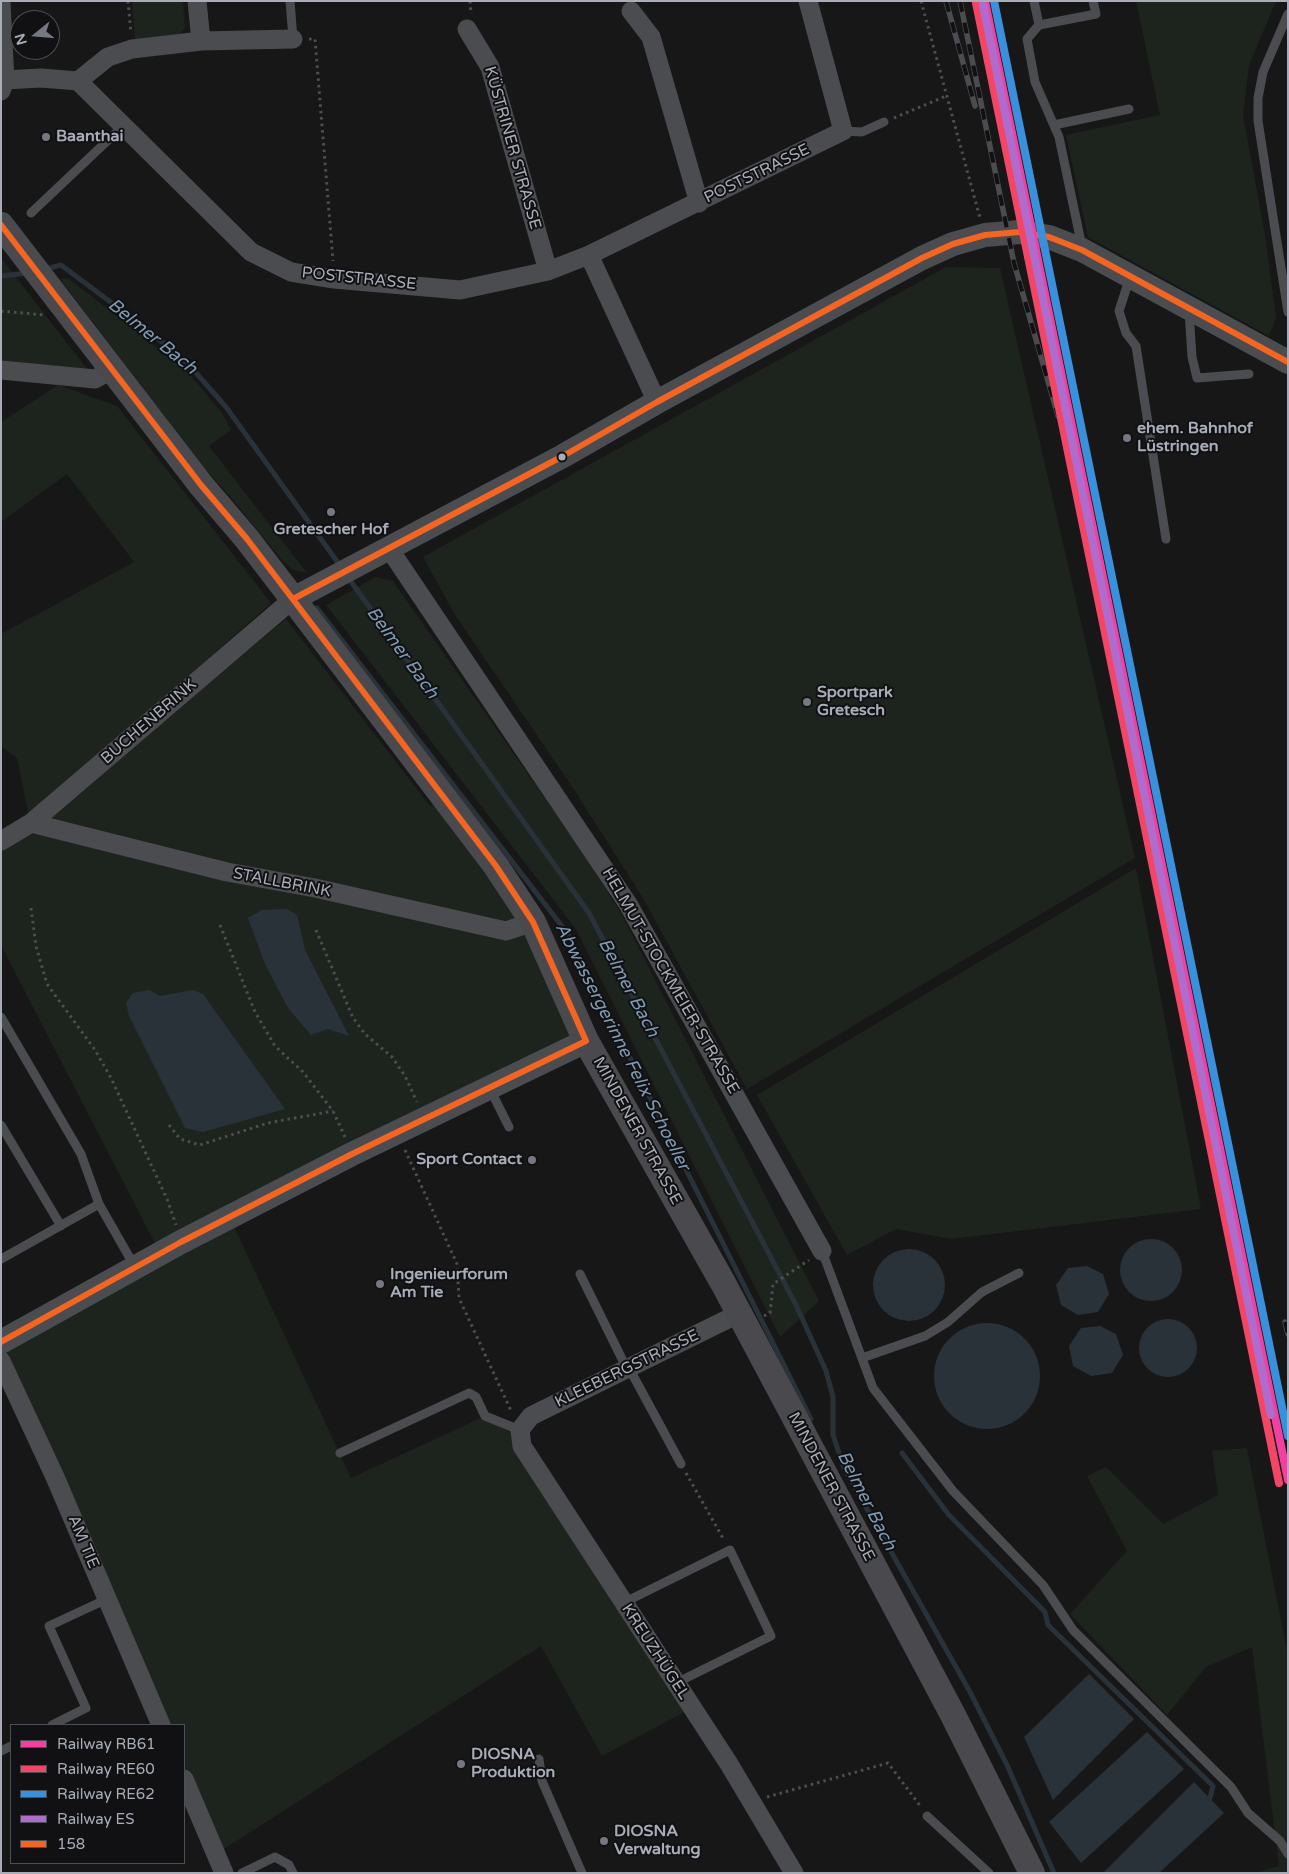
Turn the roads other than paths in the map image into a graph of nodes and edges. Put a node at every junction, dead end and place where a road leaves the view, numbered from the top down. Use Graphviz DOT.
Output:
graph roads {
  1 [pos="197,1"];
  2 [pos="290,1"];
  3 [pos="808,1"];
  4 [pos="1034,1"];
  5 [pos="1093,1"];
  6 [pos="1,3"];
  7 [pos="630,11"];
  8 [pos="1288,14"];
  9 [pos="1039,25"];
  10 [pos="467,29"];
  11 [pos="293,38"];
  12 [pos="200,41"];
  13 [pos="78,82"];
  14 [pos="3,86"];
  15 [pos="1129,109"];
  16 [pos="884,122"];
  17 [pos="1054,125"];
  18 [pos="123,126"];
  19 [pos="843,131"];
  20 [pos="699,202"];
  21 [pos="30,213"];
  22 [pos="5,231"];
  23 [pos="1082,250"];
  24 [pos="589,256"];
  25 [pos="548,271"];
  26 [pos="1130,276"];
  27 [pos="1189,308"];
  28 [pos="1288,312"];
  29 [pos="1288,362"];
  30 [pos="1,370"];
  31 [pos="111,370"];
  32 [pos="1250,374"];
  33 [pos="657,402"];
  34 [pos="1166,539"];
  35 [pos="388,547"];
  36 [pos="293,599"];
  37 [pos="31,823"];
  38 [pos="1,841"];
  39 [pos="533,922"];
  40 [pos="1,1017"];
  41 [pos="586,1041"];
  42 [pos="489,1088"];
  43 [pos="1,1125"];
  44 [pos="509,1127"];
  45 [pos="99,1204"];
  46 [pos="60,1226"];
  47 [pos="822,1251"];
  48 [pos="1,1259"];
  49 [pos="135,1267"];
  50 [pos="1019,1273"];
  51 [pos="580,1274"];
  52 [pos="738,1314"];
  53 [pos="1,1342"];
  54 [pos="862,1358"];
  55 [pos="1,1361"];
  56 [pos="628,1368"];
  57 [pos="520,1430"];
  58 [pos="340,1453"];
  59 [pos="681,1464"];
  60 [pos="107,1599"];
  61 [pos="623,1603"];
  62 [pos="675,1683"];
  63 [pos="54,1724"];
  64 [pos="161,1724"];
  65 [pos="539,1760"];
  66 [pos="185,1781"];
  67 [pos="928,1816"];
  68 [pos="1288,1854"];
  69 [pos="224,1873"];
  70 [pos="242,1873"];
  71 [pos="293,1873"];
  72 [pos="582,1873"];
  73 [pos="794,1873"];
  74 [pos="989,1873"];
  75 [pos="1032,1873"];
  1 -- 12 [label="street"];
  2 -- 11 [label="lane"];
  3 -- 19 [label="street"];
  4 -- 9 [label="lane"];
  5 -- 9 [label="lane"];
  6 -- 14 [label="street"];
  7 -- 20 [label="street"];
  8 -- 28 [label="lane"];
  9 -- 17 [label="lane"];
  10 -- 25 [label="street, KÜSTRINER STRASSE"];
  11 -- 12 [label="street"];
  12 -- 13 [label="street"];
  13 -- 14 [label="street"];
  13 -- 18 [label="street, POSTSTRASSE"];
  15 -- 17 [label="lane"];
  16 -- 19 [label="lane"];
  17 -- 23 [label="lane"];
  18 -- 21 [label="lane"];
  18 -- 25 [label="street, POSTSTRASSE"];
  19 -- 20 [label="street, POSTSTRASSE"];
  20 -- 24 [label="street, POSTSTRASSE"];
  22 -- 31 [label="main road, MINDENER STRASSE"];
  23 -- 26 [label="street"];
  23 -- 33 [label="street"];
  24 -- 25 [label="street, POSTSTRASSE"];
  24 -- 33 [label="street"];
  26 -- 27 [label="street"];
  26 -- 34 [label="lane"];
  27 -- 29 [label="street"];
  27 -- 32 [label="lane"];
  30 -- 31 [label="street"];
  31 -- 36 [label="main road, MINDENER STRASSE"];
  33 -- 35 [label="street"];
  35 -- 36 [label="street"];
  35 -- 47 [label="street, HELMUT-STOCKMEIER-STRASSE"];
  36 -- 37 [label="street, BUCHENBRINK"];
  36 -- 39 [label="main road, MINDENER STRASSE"];
  37 -- 38 [label="street, BUCHENBRINK"];
  37 -- 39 [label="street, STALLBRINK"];
  39 -- 41 [label="main road, MINDENER STRASSE"];
  40 -- 45 [label="lane"];
  41 -- 42 [label="street"];
  41 -- 52 [label="main road, MINDENER STRASSE"];
  42 -- 44 [label="lane"];
  42 -- 49 [label="street"];
  43 -- 46 [label="lane"];
  45 -- 46 [label="lane"];
  45 -- 49 [label="lane"];
  46 -- 48 [label="lane"];
  47 -- 54 [label="lane"];
  49 -- 53 [label="street"];
  50 -- 54 [label="lane"];
  51 -- 56 [label="lane"];
  52 -- 56 [label="street, KLEEBERGSTRASSE"];
  52 -- 75 [label="main road, MINDENER STRASSE"];
  54 -- 68 [label="lane"];
  55 -- 60 [label="street, AM TIE"];
  56 -- 57 [label="street, KLEEBERGSTRASSE"];
  56 -- 59 [label="lane"];
  57 -- 58 [label="lane"];
  57 -- 61 [label="street, KREUZHÜGEL"];
  60 -- 63 [label="lane"];
  60 -- 64 [label="street, AM TIE"];
  61 -- 62 [label="street, KREUZHÜGEL"];
  61 -- 62 [label="lane"];
  62 -- 73 [label="street, KREUZHÜGEL"];
  65 -- 72 [label="lane"];
  66 -- 69 [label="street"];
  67 -- 74 [label="lane"];
  70 -- 71 [label="lane"];
}
